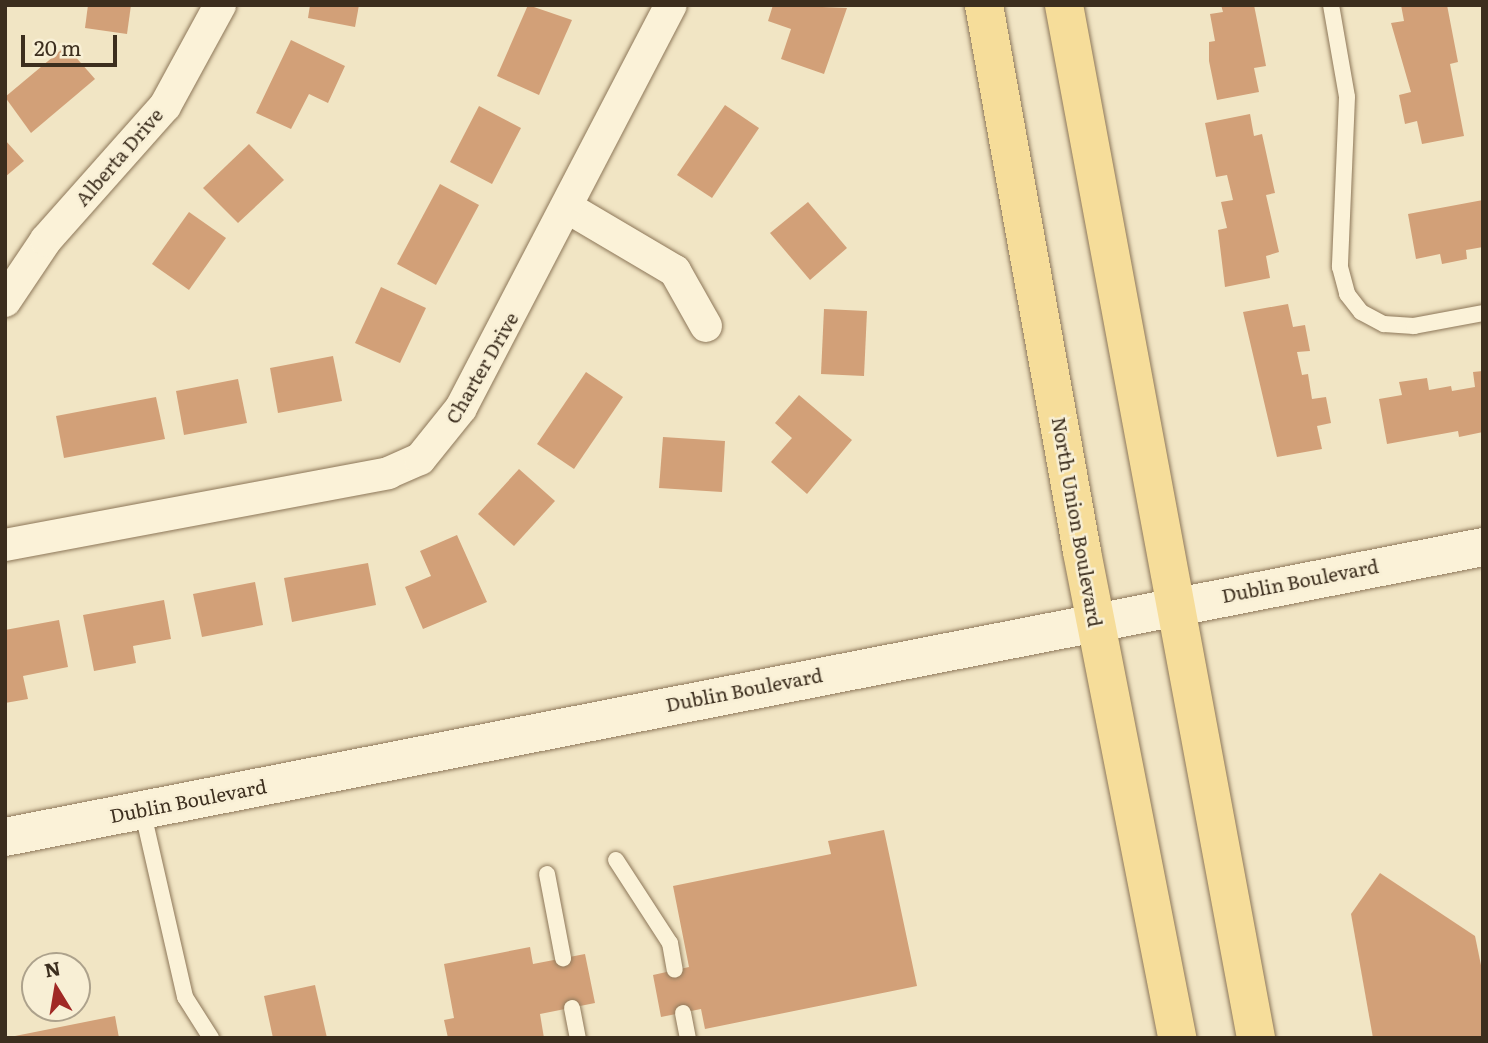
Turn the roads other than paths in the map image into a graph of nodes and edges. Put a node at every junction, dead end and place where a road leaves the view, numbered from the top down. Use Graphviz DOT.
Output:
graph roads {
  1 [pos="220,5"];
  2 [pos="671,5"];
  3 [pos="984,5"];
  4 [pos="1064,5"];
  5 [pos="1331,5"];
  6 [pos="570,209"];
  7 [pos="5,301"];
  8 [pos="1483,313"];
  9 [pos="706,326"];
  10 [pos="5,545"];
  11 [pos="1483,547"];
  12 [pos="1172,607"];
  13 [pos="1095,621"];
  14 [pos="142,809"];
  15 [pos="5,837"];
  16 [pos="616,860"];
  17 [pos="547,874"];
  18 [pos="563,958"];
  19 [pos="675,970"];
  20 [pos="572,1008"];
  21 [pos="683,1013"];
  22 [pos="211,1038"];
  23 [pos="578,1038"];
  24 [pos="688,1038"];
  25 [pos="1177,1038"];
  26 [pos="1256,1038"];
  1 -- 7 [label="street, Alberta Drive"];
  2 -- 6 [label="street, Charter Drive"];
  3 -- 13 [label="main road, North Union Boulevard"];
  4 -- 12 [label="main road"];
  5 -- 8 [label="lane"];
  6 -- 9 [label="street"];
  6 -- 10 [label="street, Charter Drive"];
  11 -- 12 [label="main road, Dublin Boulevard"];
  12 -- 13 [label="main road, Dublin Boulevard"];
  12 -- 26 [label="main road"];
  13 -- 14 [label="main road, Dublin Boulevard"];
  13 -- 25 [label="main road, North Union Boulevard"];
  14 -- 15 [label="main road, Dublin Boulevard"];
  14 -- 22 [label="lane"];
  16 -- 19 [label="lane"];
  17 -- 18 [label="lane"];
  20 -- 23 [label="lane"];
  21 -- 24 [label="lane"];
}
